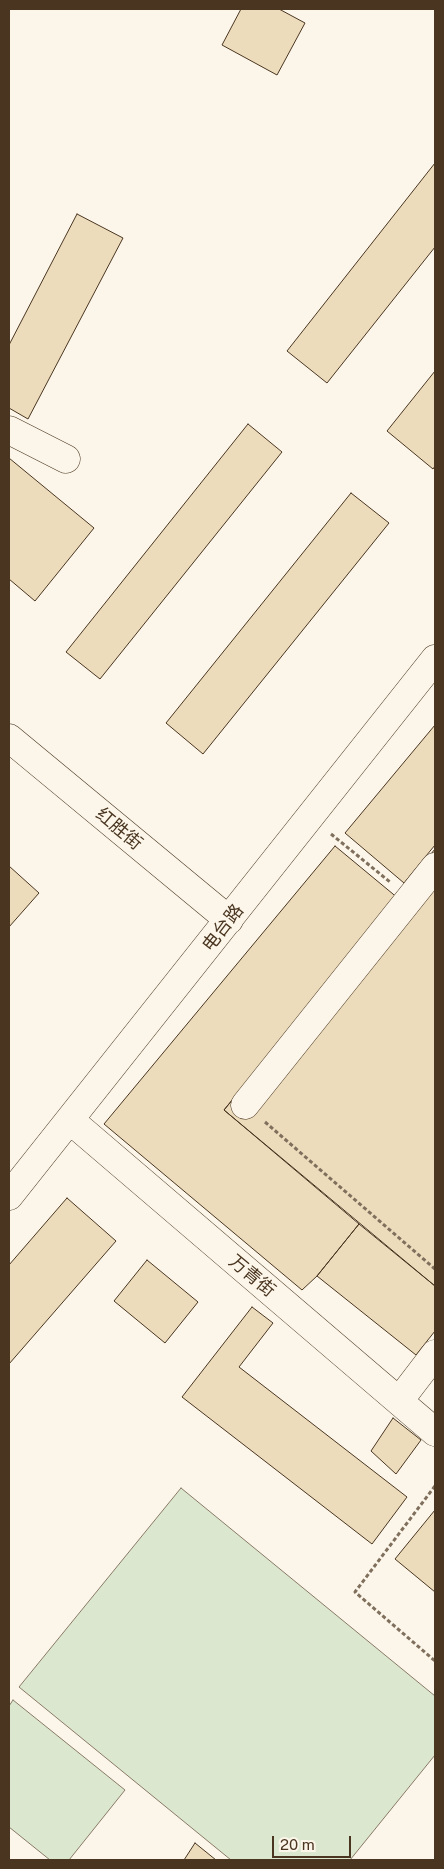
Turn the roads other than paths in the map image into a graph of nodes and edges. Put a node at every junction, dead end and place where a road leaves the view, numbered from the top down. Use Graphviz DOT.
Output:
graph roads {
  1 [pos="9,430"];
  2 [pos="66,459"];
  3 [pos="435,659"];
  4 [pos="9,738"];
  5 [pos="435,867"];
  6 [pos="229,920"];
  7 [pos="245,1105"];
  8 [pos="70,1120"];
  9 [pos="10,1193"];
  10 [pos="435,1354"];
  11 [pos="399,1401"];
  12 [pos="435,1432"];
  1 -- 2 [label="street"];
  3 -- 6 [label="street, 电台路"];
  4 -- 6 [label="street, 红胜街"];
  5 -- 7 [label="street"];
  6 -- 8 [label="street, 电台路"];
  8 -- 9 [label="street, 电台路"];
  8 -- 11 [label="street, 万青街"];
  10 -- 11 [label="street"];
  11 -- 12 [label="street, 万青街"];
}
